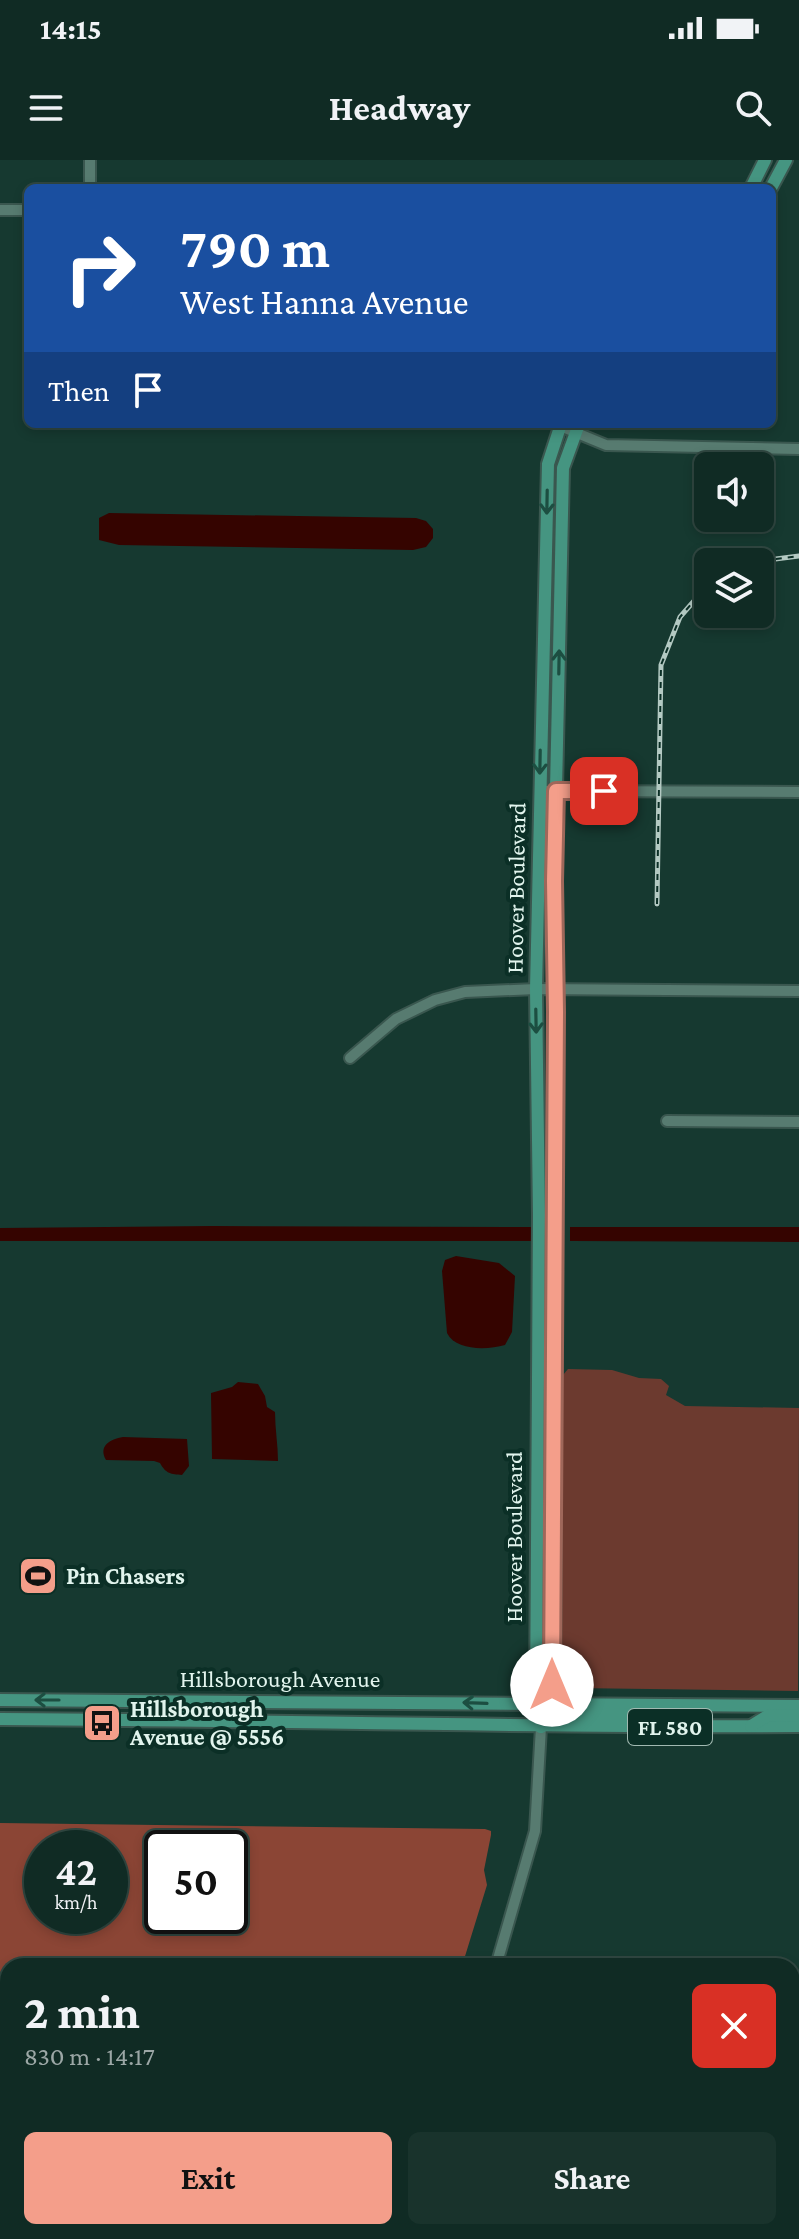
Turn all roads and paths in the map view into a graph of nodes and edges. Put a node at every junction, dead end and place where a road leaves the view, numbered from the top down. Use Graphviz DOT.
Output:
graph roads {
  1 [pos="90,160"];
  2 [pos="765,160"];
  3 [pos="786,160"];
  4 [pos="90,184"];
  5 [pos="753,184"];
  6 [pos="773,184"];
  7 [pos="0,210"];
  8 [pos="24,210"];
  9 [pos="560,428"];
  10 [pos="577,428"];
  11 [pos="799,449"];
  12 [pos="540,791"];
  13 [pos="556,791"];
  14 [pos="799,792"];
  15 [pos="536,989"];
  16 [pos="556,991"];
  17 [pos="799,991"];
  18 [pos="350,1058"];
  19 [pos="667,1121"];
  20 [pos="799,1122"];
  21 [pos="2,1701"];
  22 [pos="245,1702"];
  23 [pos="712,1704"];
  24 [pos="536,1705"];
  25 [pos="553,1705"];
  26 [pos="799,1706"];
  27 [pos="799,1716"];
  28 [pos="0,1719"];
  29 [pos="123,1719"];
  30 [pos="751,1726"];
  31 [pos="799,1726"];
  32 [pos="541,1727"];
  33 [pos="498,1958"];
  1 -- 4 [label="street"];
  2 -- 5 [label="main road"];
  3 -- 6 [label="main road"];
  7 -- 8 [label="street"];
  9 -- 12 [label="main road, Hoover Boulevard, one-way"];
  10 -- 11 [label="street"];
  13 -- 10 [label="main road, Hoover Boulevard, one-way"];
  12 -- 13 [label="street"];
  12 -- 15 [label="main road, Hoover Boulevard"];
  13 -- 14 [label="street"];
  13 -- 16 [label="main road, Hoover Boulevard"];
  15 -- 16 [label="street"];
  15 -- 18 [label="street"];
  15 -- 24 [label="main road, Hoover Boulevard, one-way"];
  16 -- 17 [label="street"];
  16 -- 25 [label="main road, Hoover Boulevard"];
  19 -- 20 [label="street"];
  22 -- 21 [label="main road, Hillsborough Avenue / FL 580, one-way"];
  24 -- 22 [label="main road, Hillsborough Avenue / FL 580, one-way"];
  22 -- 29 [label="main road"];
  23 -- 25 [label="main road, Hillsborough Avenue / FL 580"];
  23 -- 26 [label="main road, Hillsborough Avenue / FL 580"];
  23 -- 32 [label="main road"];
  24 -- 25 [label="main road, Hillsborough Avenue / FL 580"];
  24 -- 32 [label="main road, Hoover Boulevard"];
  25 -- 32 [label="main road, Hoover Boulevard"];
  27 -- 30 [label="main road"];
  28 -- 29 [label="main road, Hillsborough Avenue / FL 580"];
  29 -- 32 [label="main road, Hillsborough Avenue / FL 580"];
  30 -- 31 [label="main road, Hillsborough Avenue / FL 580"];
  30 -- 32 [label="main road, Hillsborough Avenue / FL 580"];
  32 -- 33 [label="street"];
}
